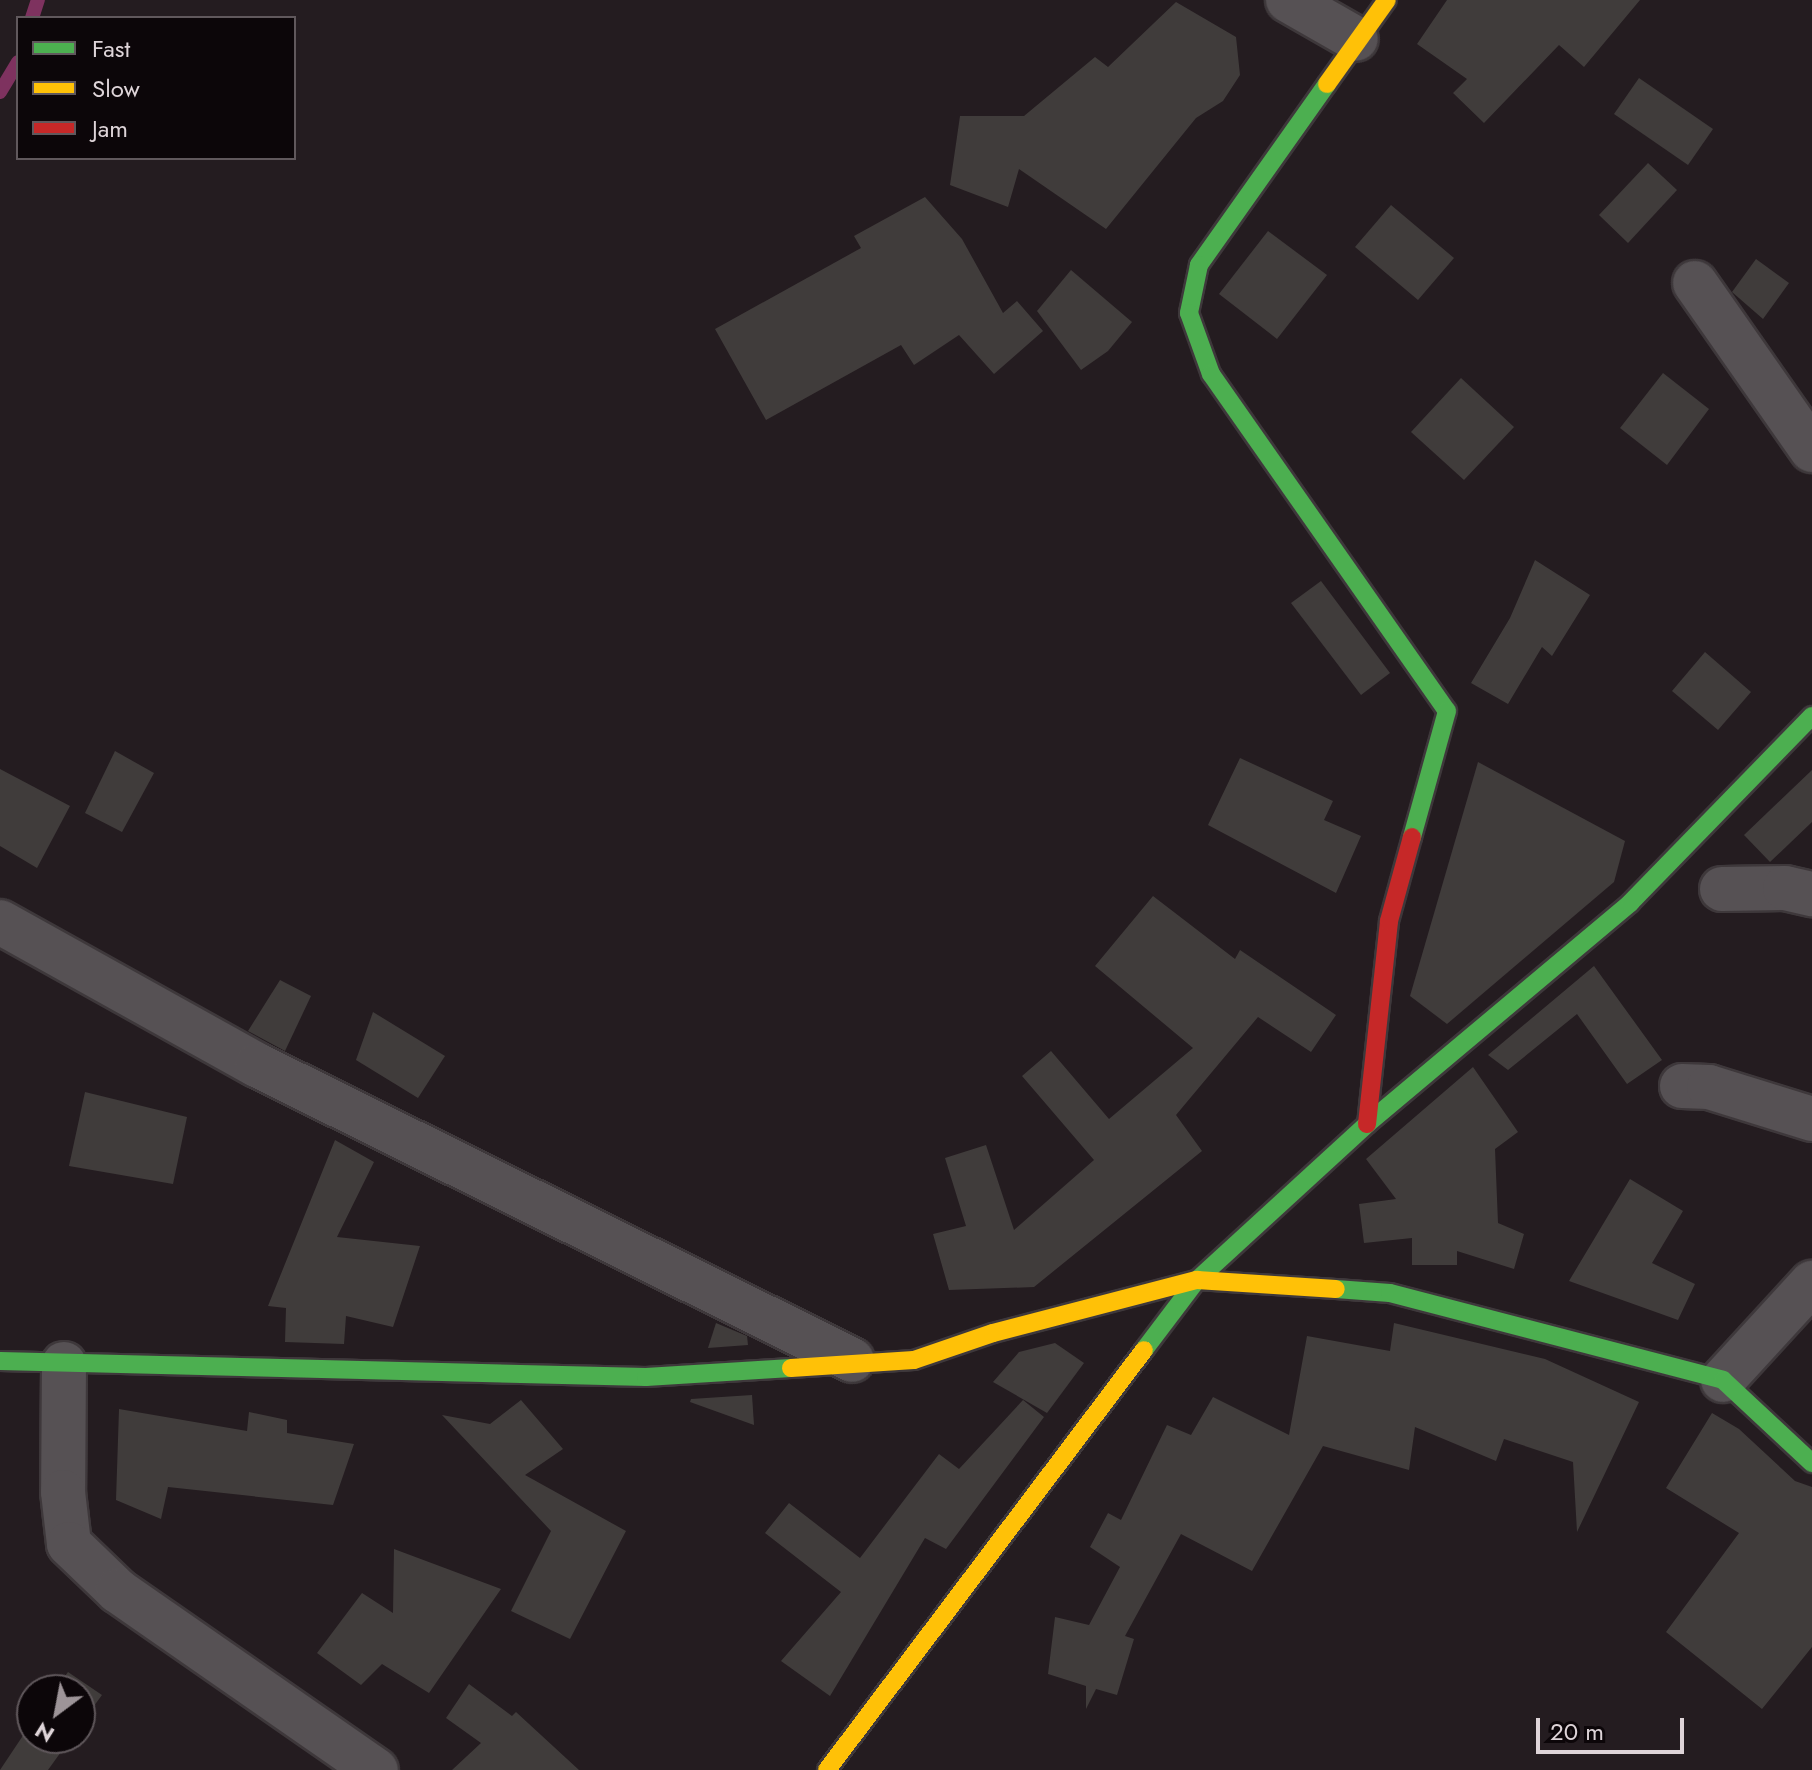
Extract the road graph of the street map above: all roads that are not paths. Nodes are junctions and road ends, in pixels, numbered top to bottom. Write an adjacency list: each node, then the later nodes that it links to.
1 (1288, 0): 3 (street)
2 (1387, 0): 3 (street)
3 (1356, 39): 12 (street)
4 (1695, 283): 5 (street)
5 (1812, 450)
6 (1812, 716): 12 (street)
7 (1722, 889): 8 (street)
8 (1812, 894)
9 (0, 922): 15 (street)
10 (1682, 1086): 11 (street)
11 (1812, 1119)
12 (1367, 1124): 13 (street)
13 (1197, 1280): 15 (street); 18 (street); 21 (street)
14 (1812, 1283): 18 (street)
15 (852, 1360): 17 (street)
16 (0, 1361): 17 (street)
17 (64, 1364): 20 (street)
18 (1723, 1380): 19 (street)
19 (1812, 1463)
20 (376, 1770)
21 (827, 1770)

